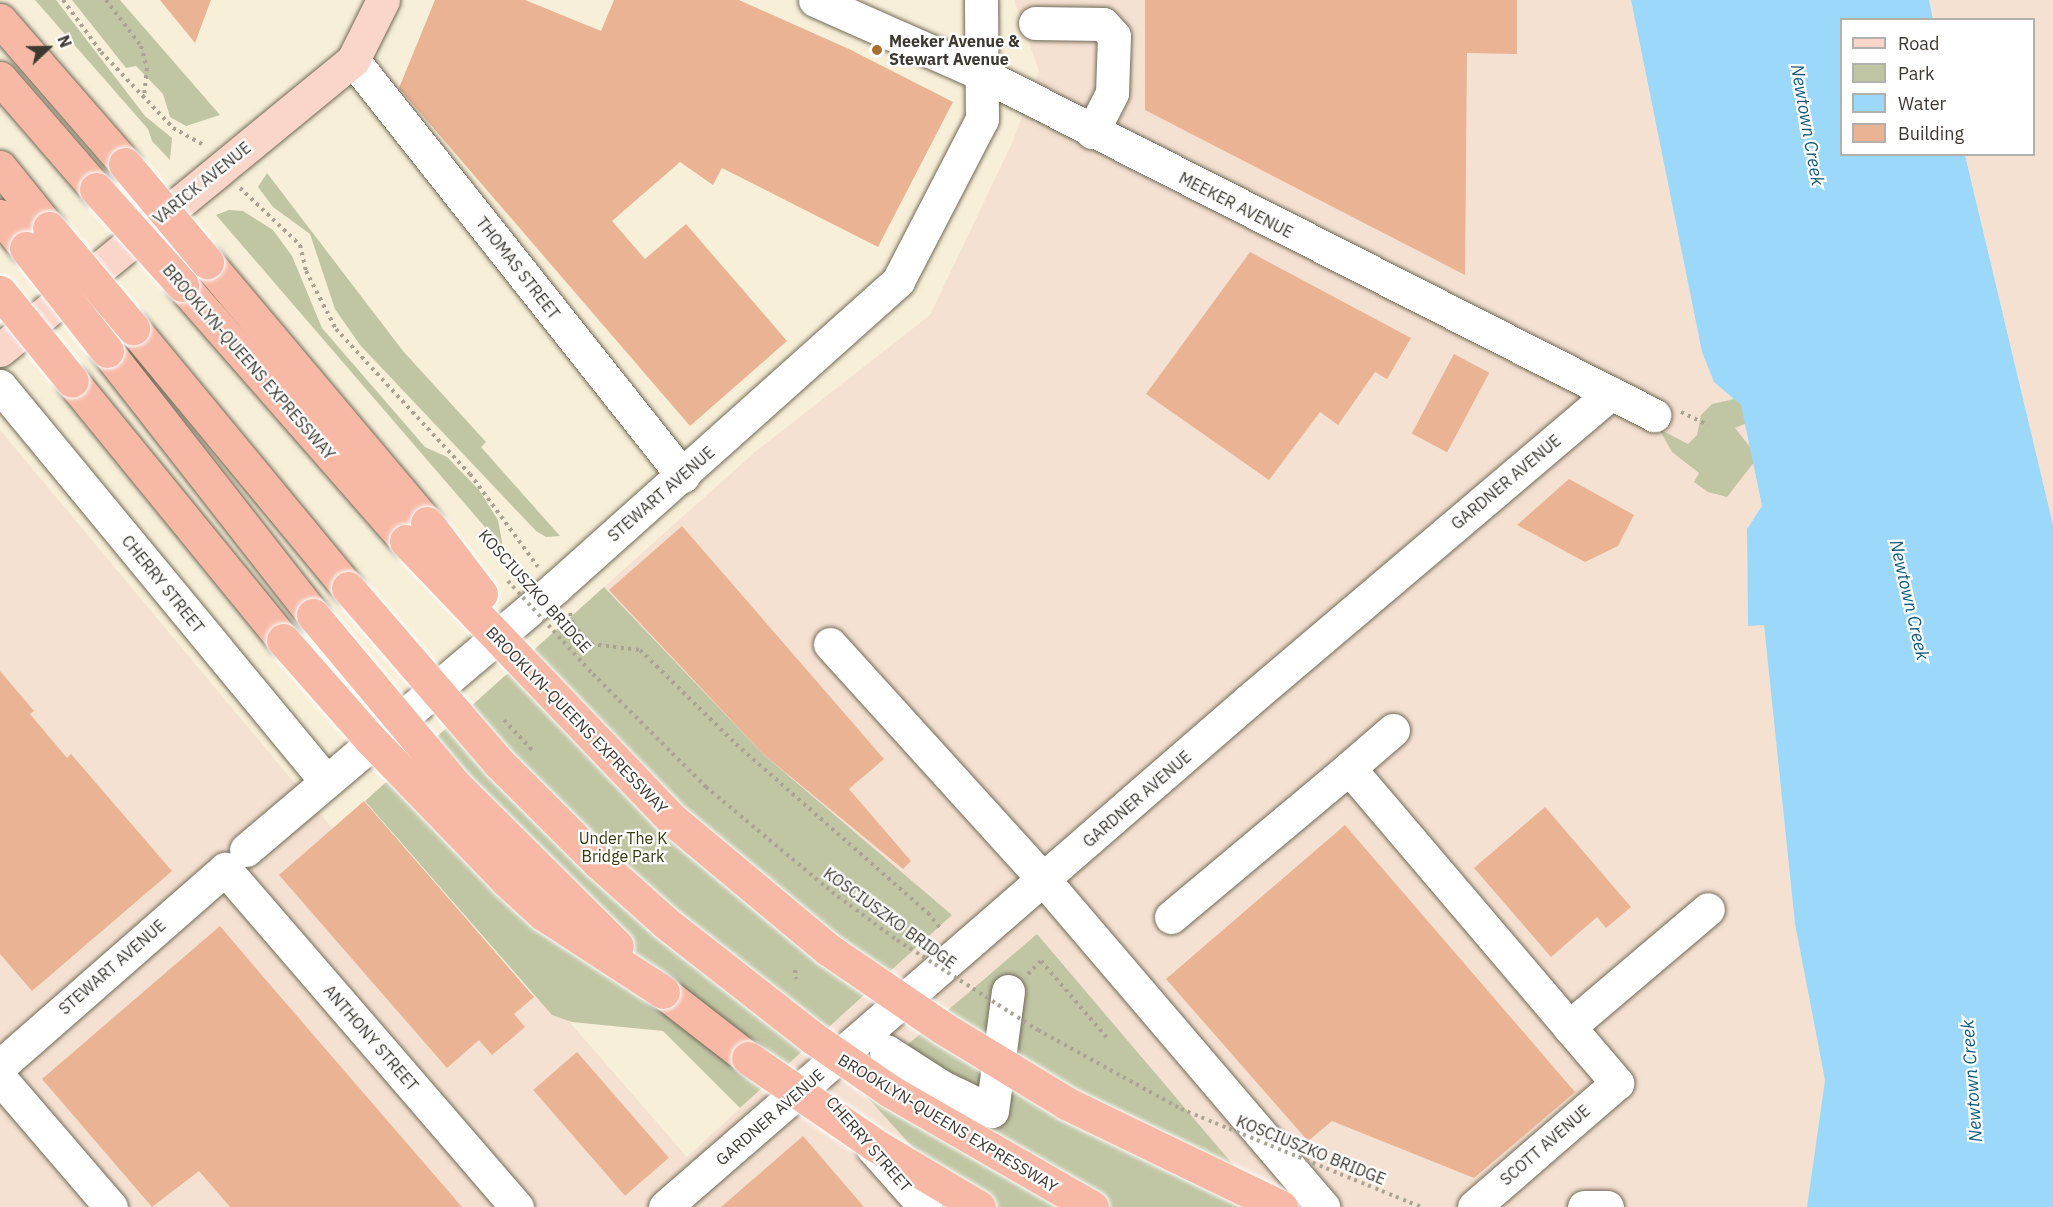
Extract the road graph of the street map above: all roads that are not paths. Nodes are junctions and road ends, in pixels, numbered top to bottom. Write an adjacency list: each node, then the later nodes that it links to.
1 (383, 0): 6 (main road, VARICK AVENUE)
2 (815, 0): 7 (street, MEEKER AVENUE)
3 (981, 0): 7 (street, STEWART AVENUE)
4 (0, 20): 19 (highway, bridge)
5 (1035, 23): 9 (street)
6 (353, 60): 14 (main road, VARICK AVENUE); 18 (street, THOMAS STREET)
7 (982, 74): 9 (street, MEEKER AVENUE); 18 (street, STEWART AVENUE)
8 (0, 78): 19 (highway, BROOKLYN-QUEENS EXPRESSWAY, bridge)
9 (1092, 132): 16 (street, MEEKER AVENUE)
10 (0, 167): 12 (highway, BROOKLYN-QUEENS EXPRESSWAY)
11 (0, 216): 12 (highway)
12 (38, 238): 28 (highway, bridge); 40 (highway, BROOKLYN-QUEENS EXPRESSWAY, bridge)
13 (0, 292): 28 (highway, bridge)
14 (0, 350)
15 (0, 386): 23 (street, CHERRY STREET)
16 (1611, 393): 17 (street, MEEKER AVENUE); 25 (street, GARDNER AVENUE)
17 (1654, 415)
18 (683, 477): 23 (street, STEWART AVENUE)
19 (416, 532): 41 (highway, BROOKLYN-QUEENS EXPRESSWAY, bridge)
20 (830, 644): 25 (street)
21 (1393, 730): 22 (street)
22 (1349, 768): 27 (street); 30 (street)
23 (326, 782): 24 (street, STEWART AVENUE)
24 (235, 859): 32 (street, STEWART AVENUE); 36 (street, ANTHONY STREET)
25 (1044, 880): 34 (street, GARDNER AVENUE); 42 (street)
26 (1708, 909): 30 (street)
27 (1171, 917)
28 (663, 992): 39 (highway, bridge)
29 (1008, 992): 31 (street)
30 (1569, 1027): 43 (street, SCOTT AVENUE)
31 (886, 1051)
32 (0, 1066)
33 (0, 1078): 35 (street)
34 (813, 1080): 37 (street, GARDNER AVENUE); 38 (street, CHERRY STREET)
35 (111, 1207)
36 (517, 1207)
37 (665, 1207)
38 (925, 1207)
39 (979, 1207)
40 (1092, 1207)
41 (1281, 1207)
42 (1323, 1207)
43 (1474, 1207)
44 (1584, 1207): 45 (street)
45 (1607, 1207)

